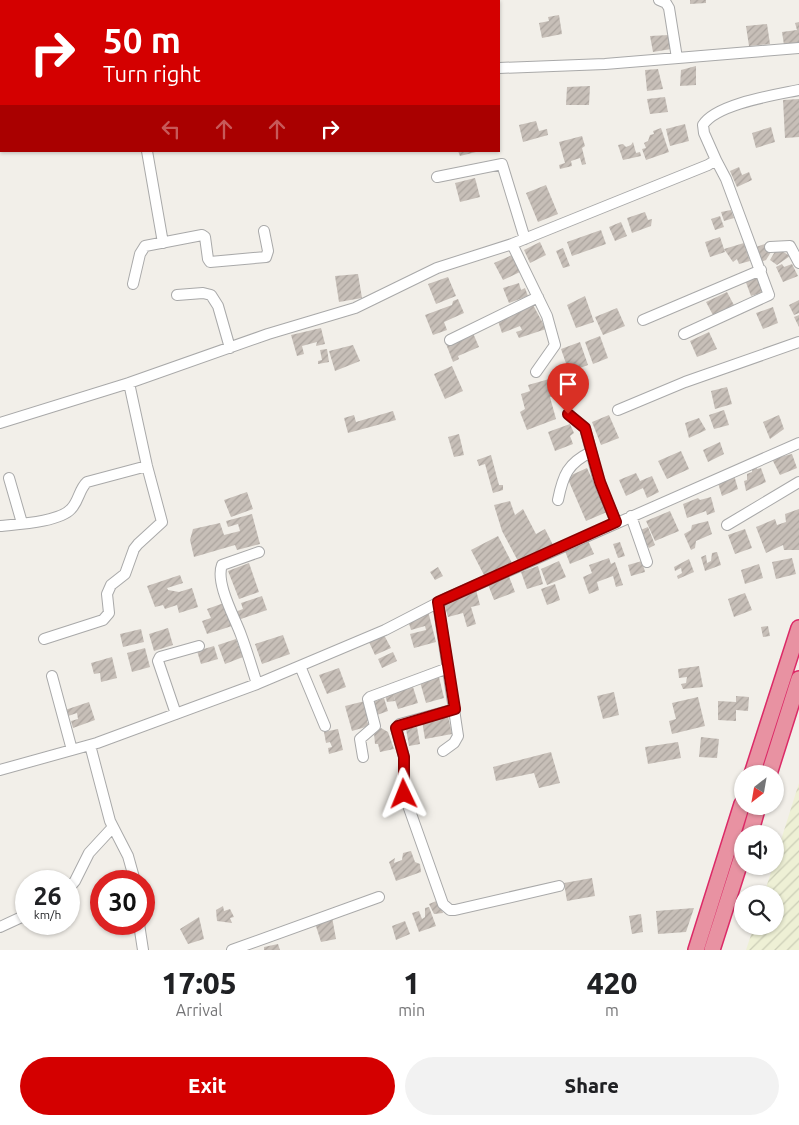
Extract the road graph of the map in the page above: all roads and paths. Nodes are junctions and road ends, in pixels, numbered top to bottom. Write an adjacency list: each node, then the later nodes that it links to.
1 (660, 0): 3 (street)
2 (799, 48): 3 (street)
3 (677, 58): 4 (street)
4 (500, 68)
5 (799, 90): 7 (street)
6 (146, 152): 11 (street)
7 (716, 160): 10 (street); 15 (street)
8 (437, 177): 10 (street)
9 (264, 231): 11 (street)
10 (525, 239): 12 (street)
11 (163, 243): 16 (street)
12 (512, 244): 18 (street); 23 (street)
13 (770, 247): 14 (street)
14 (799, 263)
15 (761, 270): 19 (street); 20 (street)
16 (133, 284)
17 (177, 295): 23 (street)
18 (538, 297): 21 (street); 24 (street)
19 (643, 320)
20 (684, 334)
21 (450, 340)
22 (799, 342): 26 (street)
23 (230, 348): 25 (street)
24 (536, 372)
25 (129, 383): 28 (street); 31 (street)
26 (618, 410)
27 (568, 414): 30 (street)
28 (0, 423)
29 (799, 443): 35 (street)
30 (591, 452): 34 (street); 36 (street)
31 (147, 466): 37 (street); 44 (street)
32 (9, 478): 37 (street)
33 (799, 482): 38 (street)
34 (558, 500)
35 (631, 516): 36 (street); 41 (street)
36 (616, 522): 42 (street)
37 (22, 523): 39 (street)
38 (727, 525)
39 (0, 526)
40 (259, 552): 50 (street)
41 (647, 562)
42 (438, 602): 46 (street); 47 (street)
43 (799, 628): 58 (highway)
44 (44, 639)
45 (199, 646): 52 (street)
46 (300, 666): 50 (street); 53 (street)
47 (448, 668): 51 (street); 57 (street)
48 (52, 676): 55 (street)
49 (799, 680): 59 (highway)
50 (257, 684): 52 (street)
51 (455, 709): 56 (street); 66 (street)
52 (176, 714): 54 (street)
53 (325, 726)
54 (90, 745): 55 (street); 62 (street)
55 (72, 750): 60 (street)
56 (443, 751)
57 (363, 757)
58 (755, 765)
59 (772, 765)
60 (0, 770)
61 (739, 815): 73 (highway)
62 (113, 827): 63 (street); 64 (street)
63 (133, 870)
64 (80, 871)
65 (736, 875): 74 (highway)
66 (559, 886)
67 (379, 897): 72 (street)
68 (15, 921): 69 (street)
69 (0, 927)
70 (140, 935): 71 (street)
71 (142, 950)
72 (232, 950)
73 (696, 950)
74 (712, 950)

